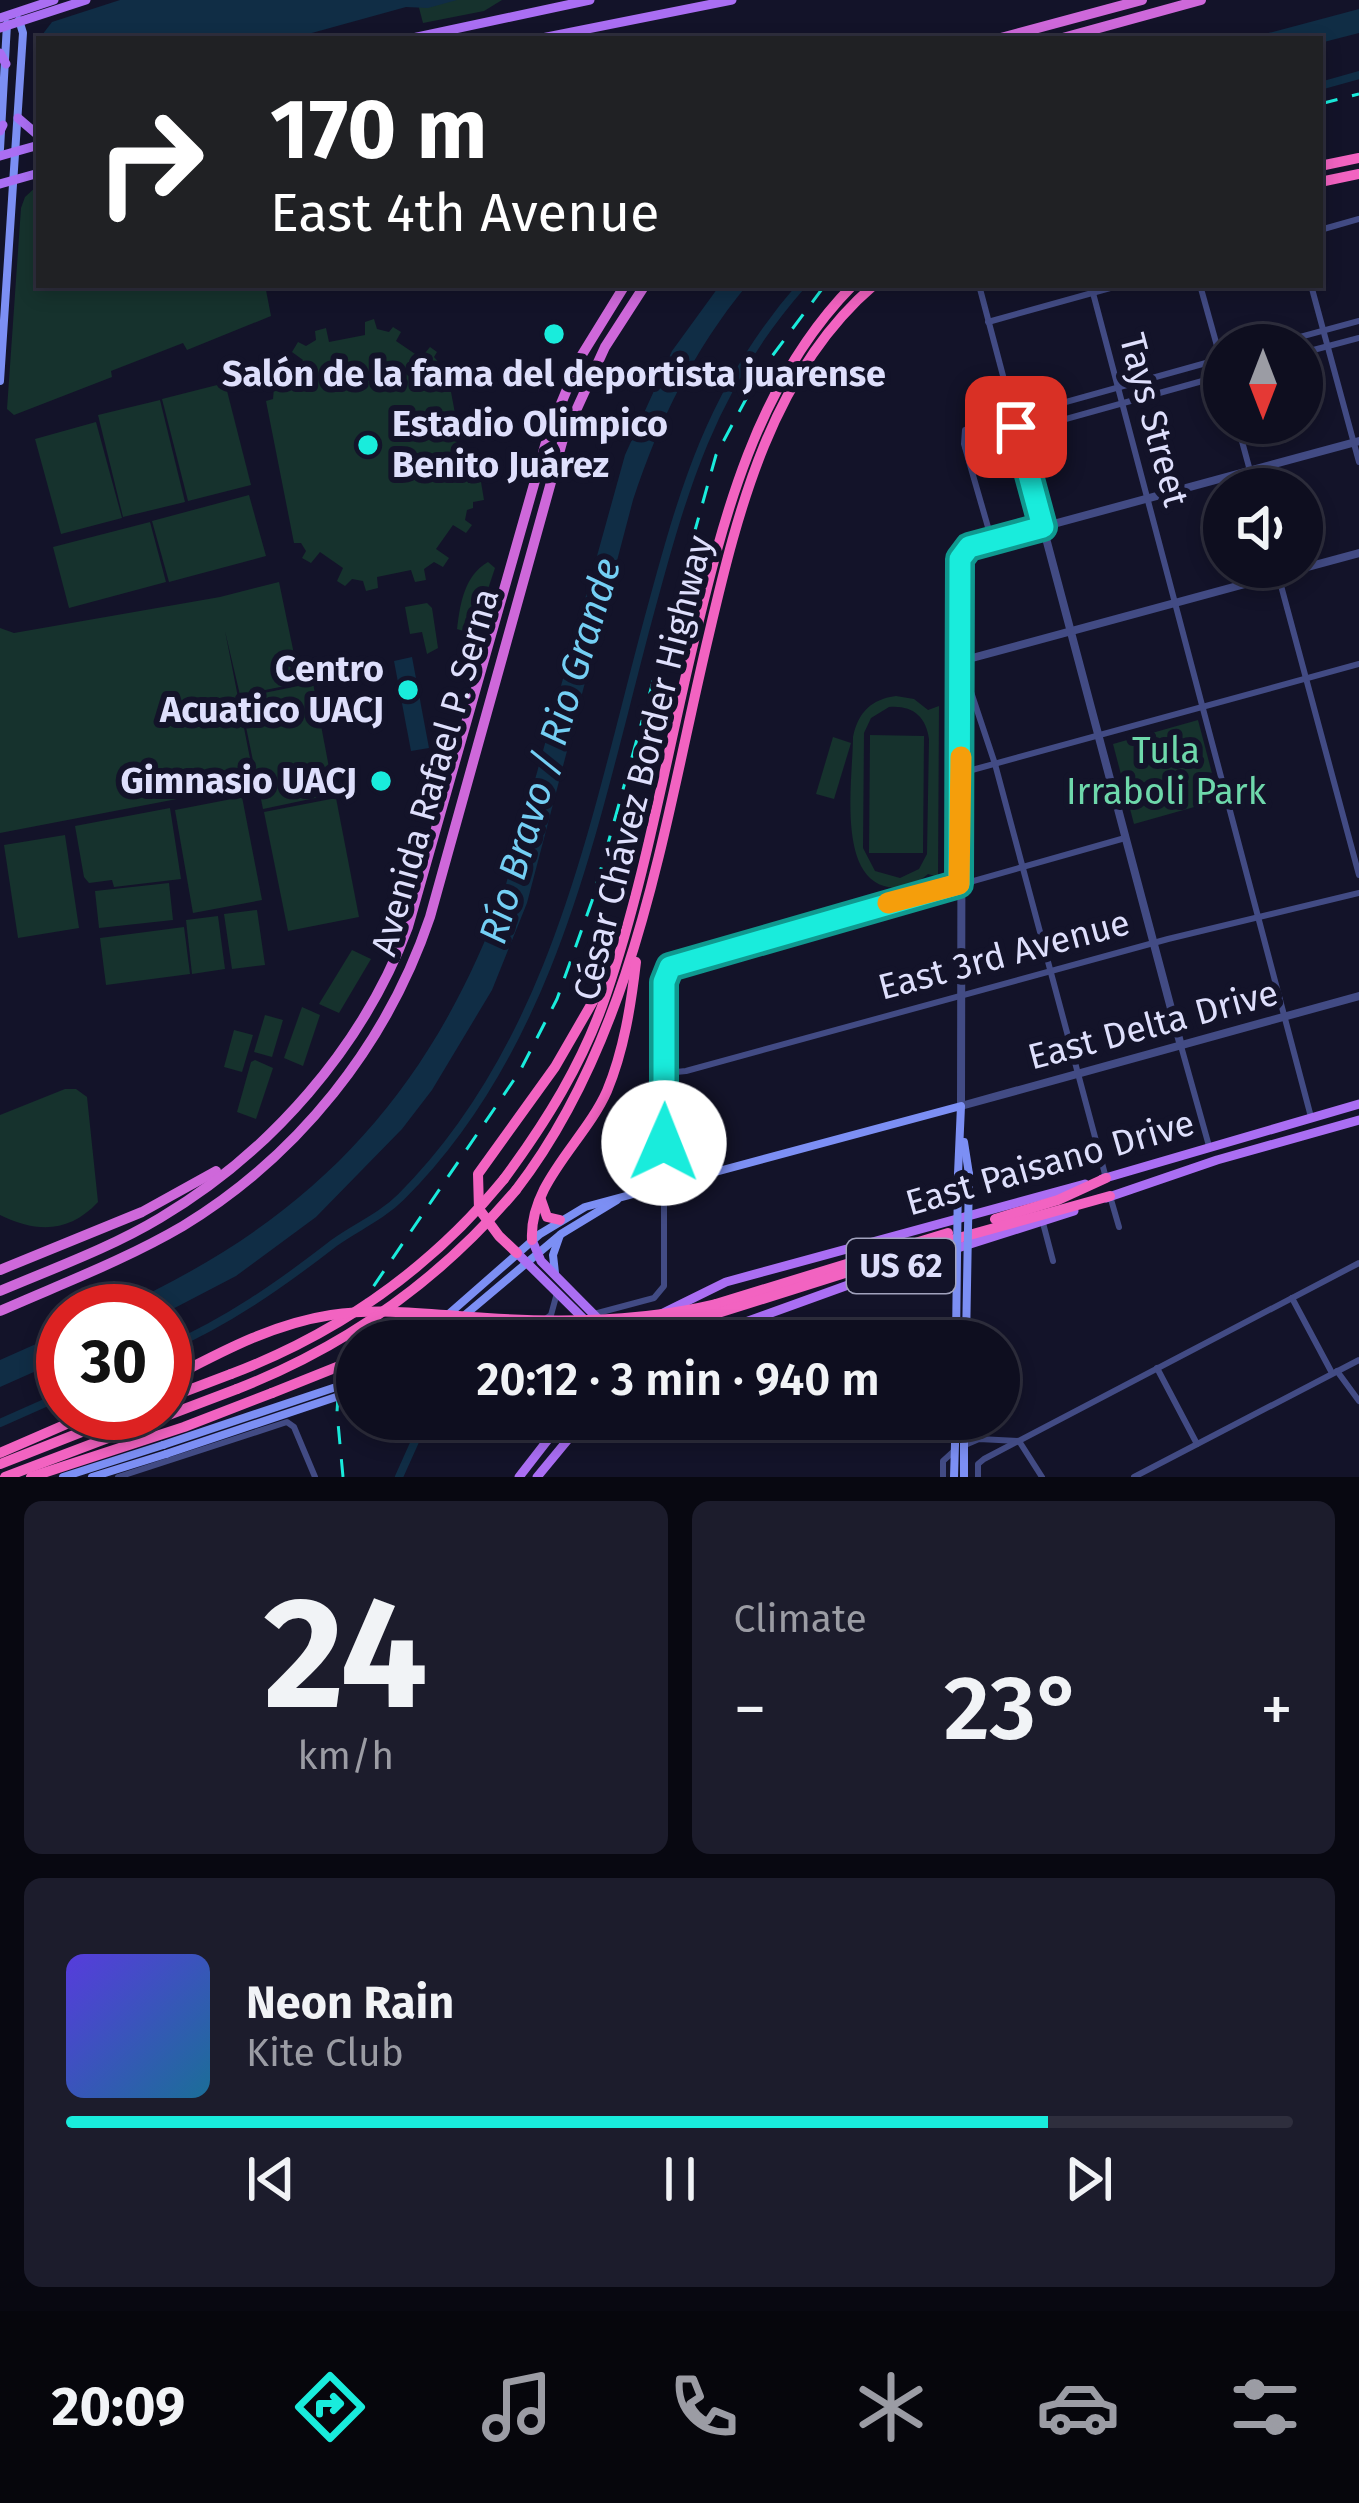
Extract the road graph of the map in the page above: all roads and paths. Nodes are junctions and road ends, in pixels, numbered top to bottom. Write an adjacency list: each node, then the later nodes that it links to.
1 (55, 0): 7 (main road)
2 (86, 0): 7 (main road)
3 (590, 0): 8 (main road)
4 (732, 0): 9 (main road)
5 (1142, 0): 10 (highway)
6 (1201, 0): 11 (highway)
7 (9, 16): 12 (main road); 13 (main road)
8 (422, 36)
9 (553, 36)
10 (1008, 36)
11 (1070, 36)
12 (3, 58): 14 (main road)
13 (18, 118): 15 (main road); 17 (main road)
14 (2, 128): 18 (main road)
15 (36, 137)
16 (36, 142): 17 (main road)
17 (16, 152): 18 (main road); 23 (main road)
18 (0, 153)
19 (1359, 158): 20 (highway)
20 (1323, 165)
21 (36, 174): 23 (main road)
22 (1359, 174): 24 (highway)
23 (12, 181): 25 (main road); 46 (main road)
24 (1323, 181)
25 (0, 184)
26 (1359, 219): 27 (street)
27 (1323, 229)
28 (623, 288): 94 (highway, Avenida Rafael P. Serna)
29 (643, 288): 117 (highway, Avenida Rafael P. Serna)
30 (850, 288): 64 (highway)
31 (871, 288): 64 (highway, César Chávez Border Highway)
32 (980, 288): 38 (street)
33 (1110, 288): 36 (street)
34 (1201, 288): 39 (street)
35 (1313, 288): 40 (street)
36 (1093, 293): 38 (street); 47 (street, Tays Street)
37 (1359, 321): 40 (street)
38 (988, 322): 49 (street)
39 (1212, 324)
40 (1324, 330): 42 (street)
41 (1359, 338): 42 (street)
42 (1328, 346): 43 (street); 51 (street)
43 (1323, 347)
44 (1203, 363): 47 (street)
45 (1203, 379): 48 (street)
46 (0, 381)
47 (1117, 387): 48 (street, Tays Street); 49 (street)
48 (1122, 404): 50 (street); 56 (street, Tays Street)
49 (1013, 415): 50 (street); 52 (street)
50 (1018, 432): 52 (street); 57 (street)
51 (1356, 442): 53 (street); 54 (street)
52 (964, 447): 58 (street)
53 (1359, 462)
54 (1261, 468)
55 (1203, 484): 56 (street)
56 (1147, 500): 57 (street); 63 (street, Tays Street)
57 (1043, 527): 58 (street); 65 (street)
58 (992, 541): 66 (street)
59 (1359, 553): 60 (street)
60 (1323, 561)
61 (1223, 588): 63 (street)
62 (1282, 588): 68 (street)
63 (1174, 603): 65 (street); 69 (street, Tays Street)
64 (707, 613): 78 (highway, César Chávez Border Highway)
65 (1070, 631): 66 (street); 70 (street)
66 (960, 662): 71 (street); 72 (street)
67 (1359, 664): 68 (street)
68 (1306, 679): 69 (street); 75 (street)
69 (1202, 707): 70 (street); 79 (street, Tays Street)
70 (1100, 736): 71 (street); 73 (street)
71 (995, 764): 72 (street); 74 (street)
72 (961, 773): 76 (street)
73 (1125, 838): 74 (street); 81 (street)
74 (1022, 867): 76 (street); 82 (street)
75 (1359, 875)
76 (959, 884): 83 (street); 87 (street)
77 (1359, 892): 79 (street, East 3rd Avenue)
78 (639, 911): 80 (highway); 98 (highway); 149 (highway, César Chávez Border Highway, bridge)
79 (1259, 919): 81 (street, East 3rd Avenue); 85 (street, Tays Street)
80 (622, 943): 105 (highway); 134 (highway, bridge)
81 (1154, 943): 82 (street, East 3rd Avenue); 86 (street)
82 (1052, 971): 83 (street, East 3rd Avenue); 88 (street)
83 (961, 996): 87 (street, East 3rd Avenue); 90 (street)
84 (1359, 996): 85 (street, East Delta Drive)
85 (1284, 1017): 86 (street, East Delta Drive); 91 (street, Tays Street)
86 (1181, 1046): 88 (street, East Delta Drive); 93 (street)
87 (664, 1073): 97 (street)
88 (1078, 1074): 90 (street, East Delta Drive); 96 (street)
89 (1359, 1104): 91 (main road, East Paisano Drive / US 62)
90 (962, 1106): 95 (main road); 97 (main road)
91 (1311, 1117): 93 (main road, East Paisano Drive / US 62)
92 (1359, 1120): 99 (main road, East Paisano Drive / US 62)
93 (1209, 1146): 96 (main road, East Paisano Drive / US 62)
94 (235, 1162): 111 (highway); 113 (highway, Avenida Rafael P. Serna)
95 (964, 1174): 126 (main road, bridge); 127 (main road, bridge)
96 (1106, 1178): 116 (highway); 123 (main road, East Paisano Drive / US 62)
97 (663, 1188): 100 (main road); 118 (street)
98 (542, 1195): 101 (highway); 106 (highway)
99 (1110, 1196): 102 (main road, East Paisano Drive / US 62); 103 (street); 116 (highway)
100 (619, 1200): 101 (main road); 104 (main road)
101 (560, 1220): 106 (main road)
102 (1043, 1223): 108 (street); 125 (main road, East Paisano Drive / US 62)
103 (1119, 1227)
104 (561, 1234): 106 (main road); 112 (main road)
105 (499, 1236): 107 (highway); 110 (main road)
106 (534, 1246): 107 (main road); 112 (main road)
107 (521, 1257): 110 (main road); 114 (main road); 120 (main road)
108 (1053, 1262)
109 (1359, 1263): 115 (street)
110 (498, 1269): 119 (main road)
111 (0, 1270)
112 (556, 1274): 118 (main road)
113 (0, 1291)
114 (557, 1293): 118 (main road); 121 (street)
115 (1292, 1298): 131 (street); 132 (street)
116 (717, 1309): 124 (highway, bridge); 130 (highway, bridge)
117 (0, 1311)
118 (591, 1319): 122 (street)
119 (441, 1320)
120 (456, 1320)
121 (546, 1320)
122 (587, 1320)
123 (654, 1320)
124 (674, 1320)
125 (751, 1320)
126 (957, 1320)
127 (966, 1320)
128 (1359, 1360): 132 (street)
129 (336, 1367): 150 (highway, bridge)
130 (192, 1368)
131 (1157, 1368): 143 (street); 145 (street)
132 (1335, 1372): 136 (street); 145 (street)
133 (336, 1388): 146 (main road, bridge)
134 (192, 1389)
135 (336, 1396): 146 (main road, bridge)
136 (1359, 1401)
137 (36, 1437): 147 (highway)
138 (61, 1440): 148 (highway)
139 (548, 1440): 155 (main road)
140 (568, 1440): 156 (main road)
141 (959, 1440): 144 (main road)
142 (960, 1440): 144 (main road)
143 (1019, 1441): 157 (street); 160 (street); 161 (street)
144 (960, 1443): 158 (main road, bridge); 159 (main road, bridge)
145 (1197, 1444): 162 (street)
146 (165, 1449): 151 (main road); 152 (main road)
147 (0, 1453)
148 (0, 1464)
149 (5, 1477)
150 (31, 1477)
151 (63, 1477)
152 (92, 1477)
153 (118, 1477): 154 (street)
154 (315, 1477)
155 (519, 1477)
156 (537, 1477)
157 (943, 1477)
158 (954, 1477)
159 (964, 1477)
160 (977, 1477)
161 (1042, 1477)
162 (1134, 1477)

